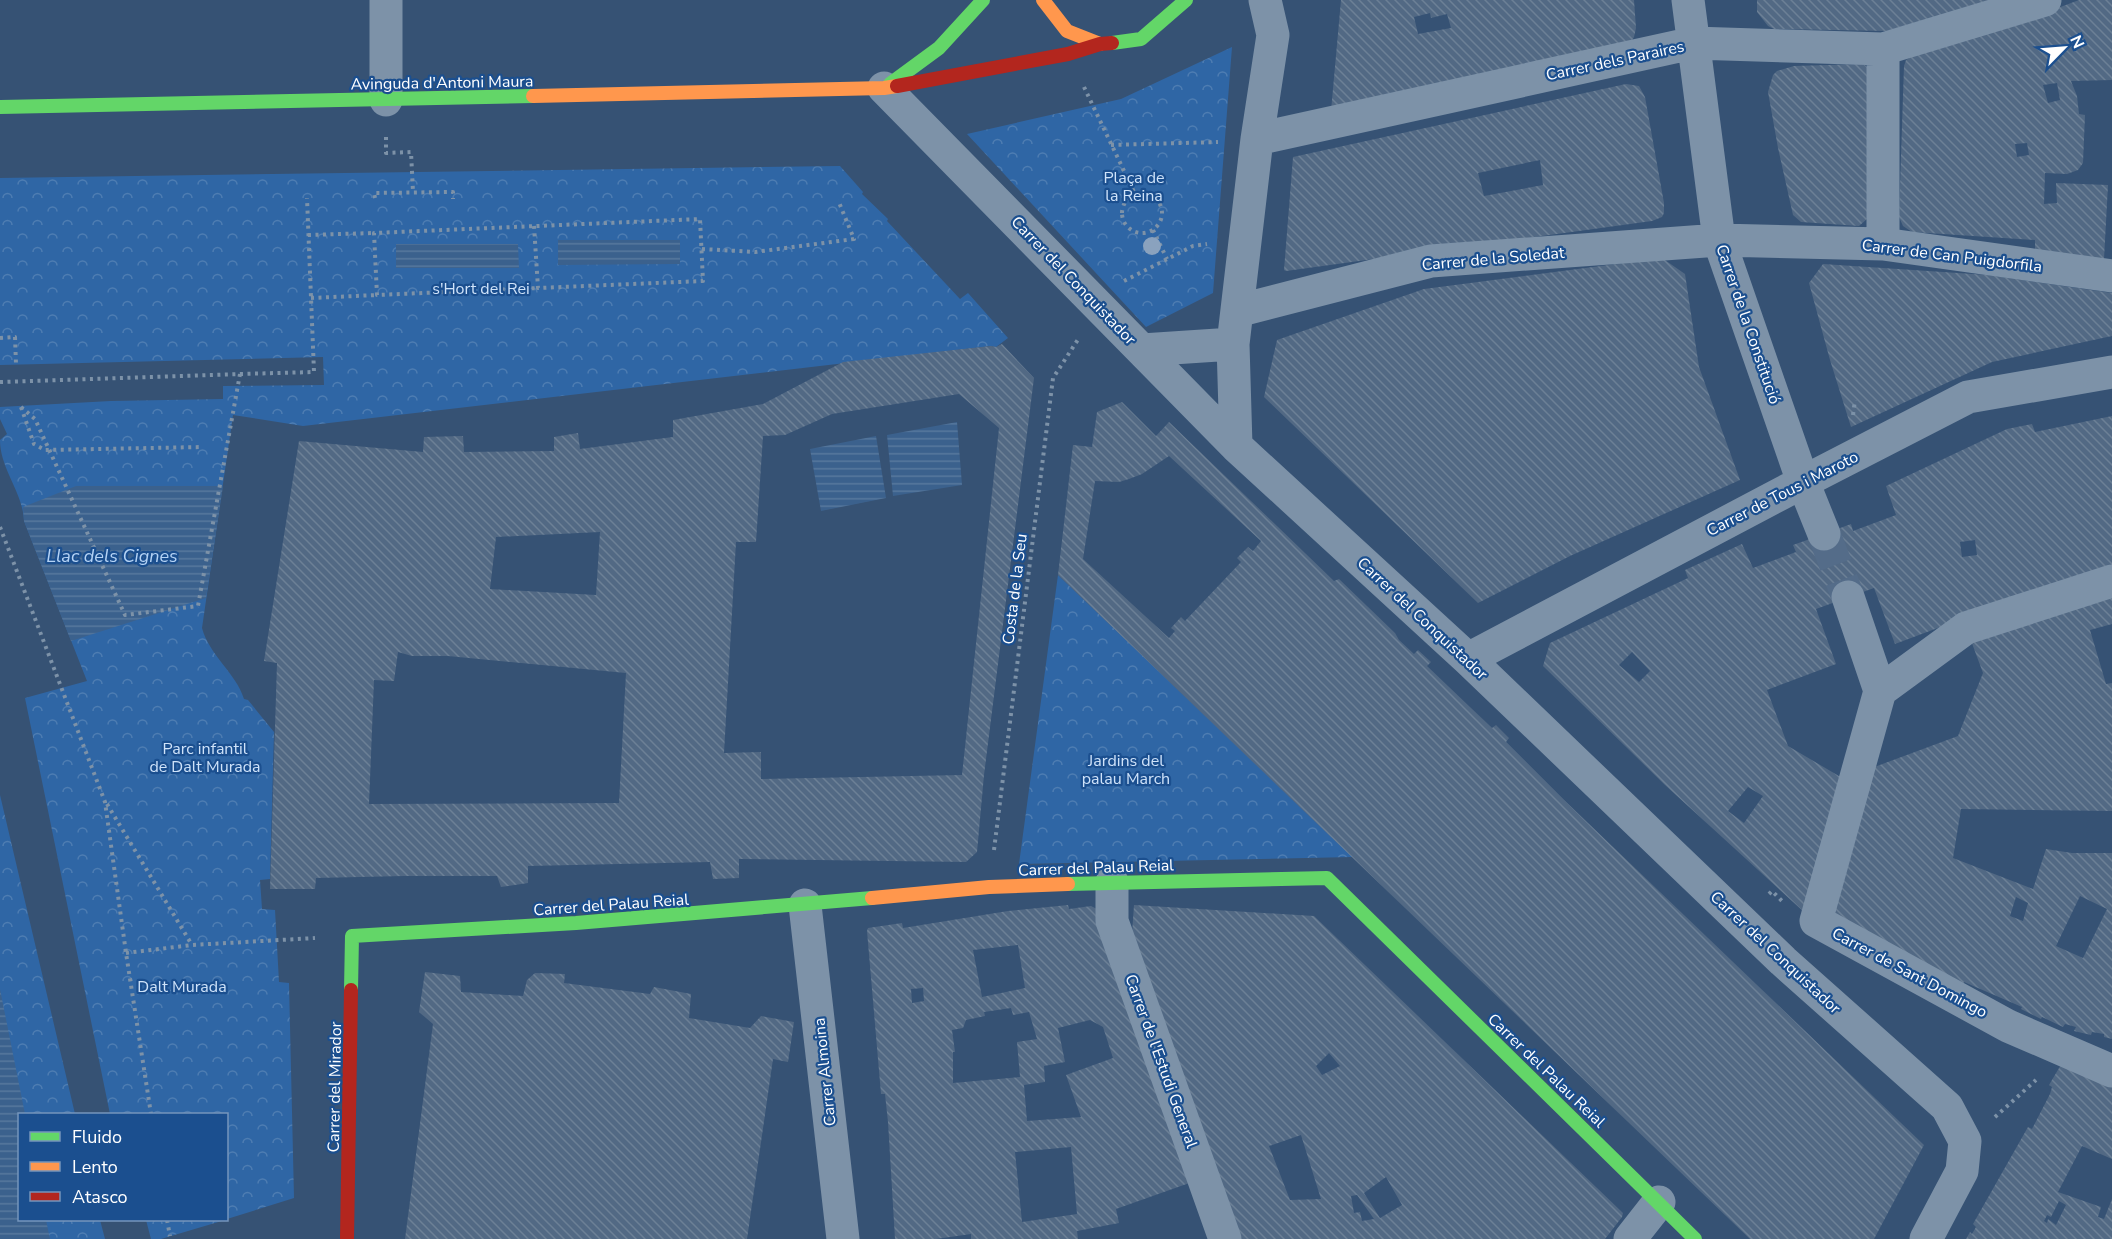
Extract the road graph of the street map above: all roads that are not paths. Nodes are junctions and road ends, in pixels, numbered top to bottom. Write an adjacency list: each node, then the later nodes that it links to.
1 (386, 0): 13 (street)
2 (983, 0): 12 (street)
3 (1043, 0): 10 (street)
4 (1186, 0): 8 (street)
5 (1265, 0): 15 (street)
6 (1688, 0): 9 (street, Carrer de la Constitució)
7 (2045, 0): 11 (street, Carrer dels Paraires)
8 (1175, 7): 10 (street)
9 (1693, 43): 11 (street, Carrer dels Paraires); 15 (street, Carrer dels Paraires); 16 (street, Carrer de la Constitució)
10 (1100, 44): 12 (street)
11 (1883, 50): 17 (street)
12 (884, 88): 13 (street, Avinguda d'Antoni Maura); 21 (street, Carrer del Conquistador)
13 (386, 100): 14 (street, Avinguda d'Antoni Maura)
14 (0, 107)
15 (1257, 139): 19 (street)
16 (1719, 240): 17 (street, Carrer de Can Puigdorfila); 19 (street, Carrer de la Soledat); 24 (street, Carrer de la Constitució)
17 (1883, 244): 18 (street, Carrer de Can Puigdorfila)
18 (2112, 276)
19 (1237, 310): 20 (street)
20 (1233, 344): 21 (street); 23 (street)
21 (1142, 350): 23 (street, Carrer del Conquistador)
22 (2112, 372): 24 (street, Carrer de Tous i Maroto)
23 (1236, 446): 28 (street, Carrer del Conquistador)
24 (1803, 482): 25 (street, Carrer de la Constitució); 28 (street, Carrer de Tous i Maroto)
25 (1824, 534)
26 (2112, 581): 29 (street)
27 (1848, 597): 29 (street)
28 (1468, 659): 42 (street, Carrer del Conquistador)
29 (1880, 691): 33 (street, Carrer de Sant Domingo)
30 (1112, 882): 31 (street, Carrer del Palau Reial); 36 (street, Carrer del Palau Reial); 39 (street, Carrer de l'Estudi General)
31 (805, 905): 32 (street, Carrer del Palau Reial); 38 (street, Carrer Almoina)
32 (352, 936): 37 (street, Carrer del Mirador)
33 (2079, 1056): 34 (street); 35 (street, Carrer de Sant Domingo)
34 (2112, 1057)
35 (2112, 1071)
36 (1659, 1202): 40 (street); 41 (street, Carrer del Palau Reial)
37 (347, 1239)
38 (843, 1239)
39 (1225, 1239)
40 (1630, 1239)
41 (1695, 1239)
42 (1926, 1239)

